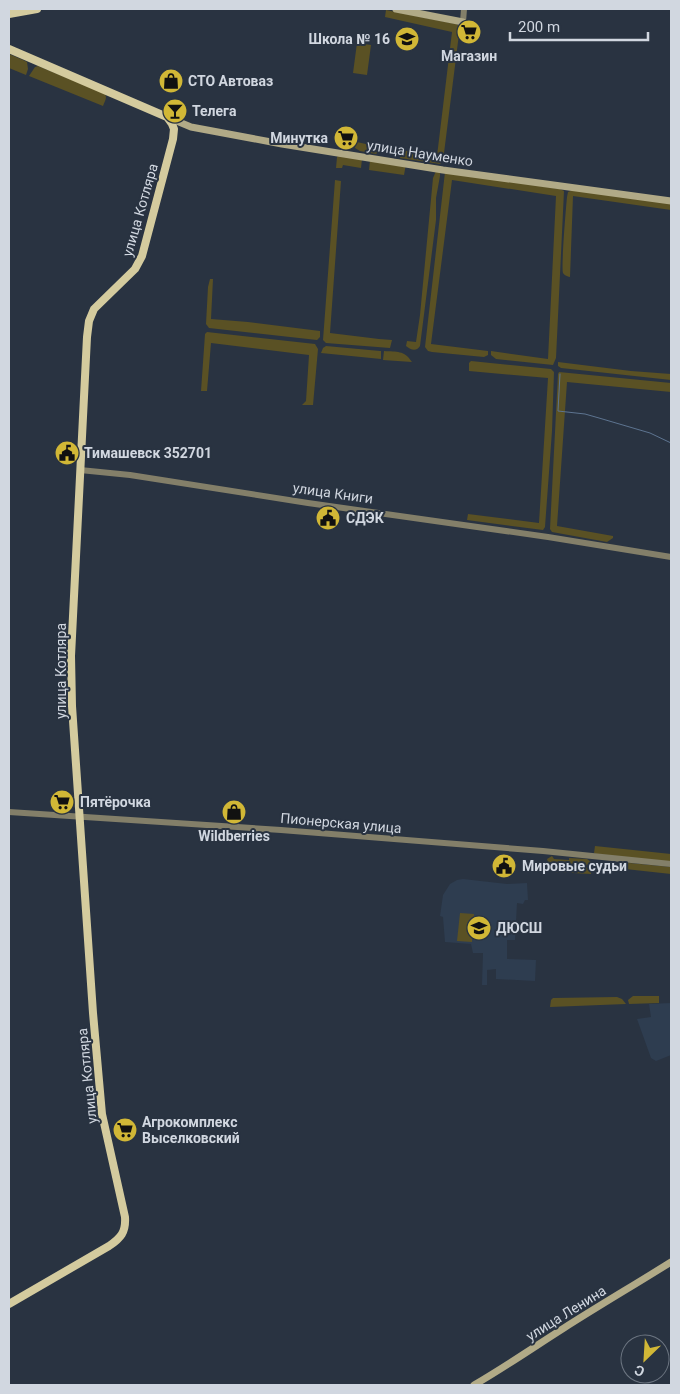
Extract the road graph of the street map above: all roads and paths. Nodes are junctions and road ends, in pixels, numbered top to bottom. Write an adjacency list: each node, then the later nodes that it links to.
1 (37, 9): 4 (main road)
2 (396, 9): 5 (main road)
3 (464, 9): 5 (street)
4 (9, 14)
5 (463, 22)
6 (9, 49): 7 (main road, улица Науменко)
7 (167, 117): 8 (main road, улица Науменко); 9 (main road, улица Котляра)
8 (671, 201)
9 (80, 470): 10 (street, улица Книги); 12 (main road, улица Котляра)
10 (671, 558)
11 (9, 812): 12 (street, Пионерская улица)
12 (80, 816): 13 (street, Пионерская улица); 15 (main road, улица Котляра)
13 (671, 864)
14 (671, 1262): 16 (main road, улица Ленина)
15 (9, 1304)
16 (474, 1385)

